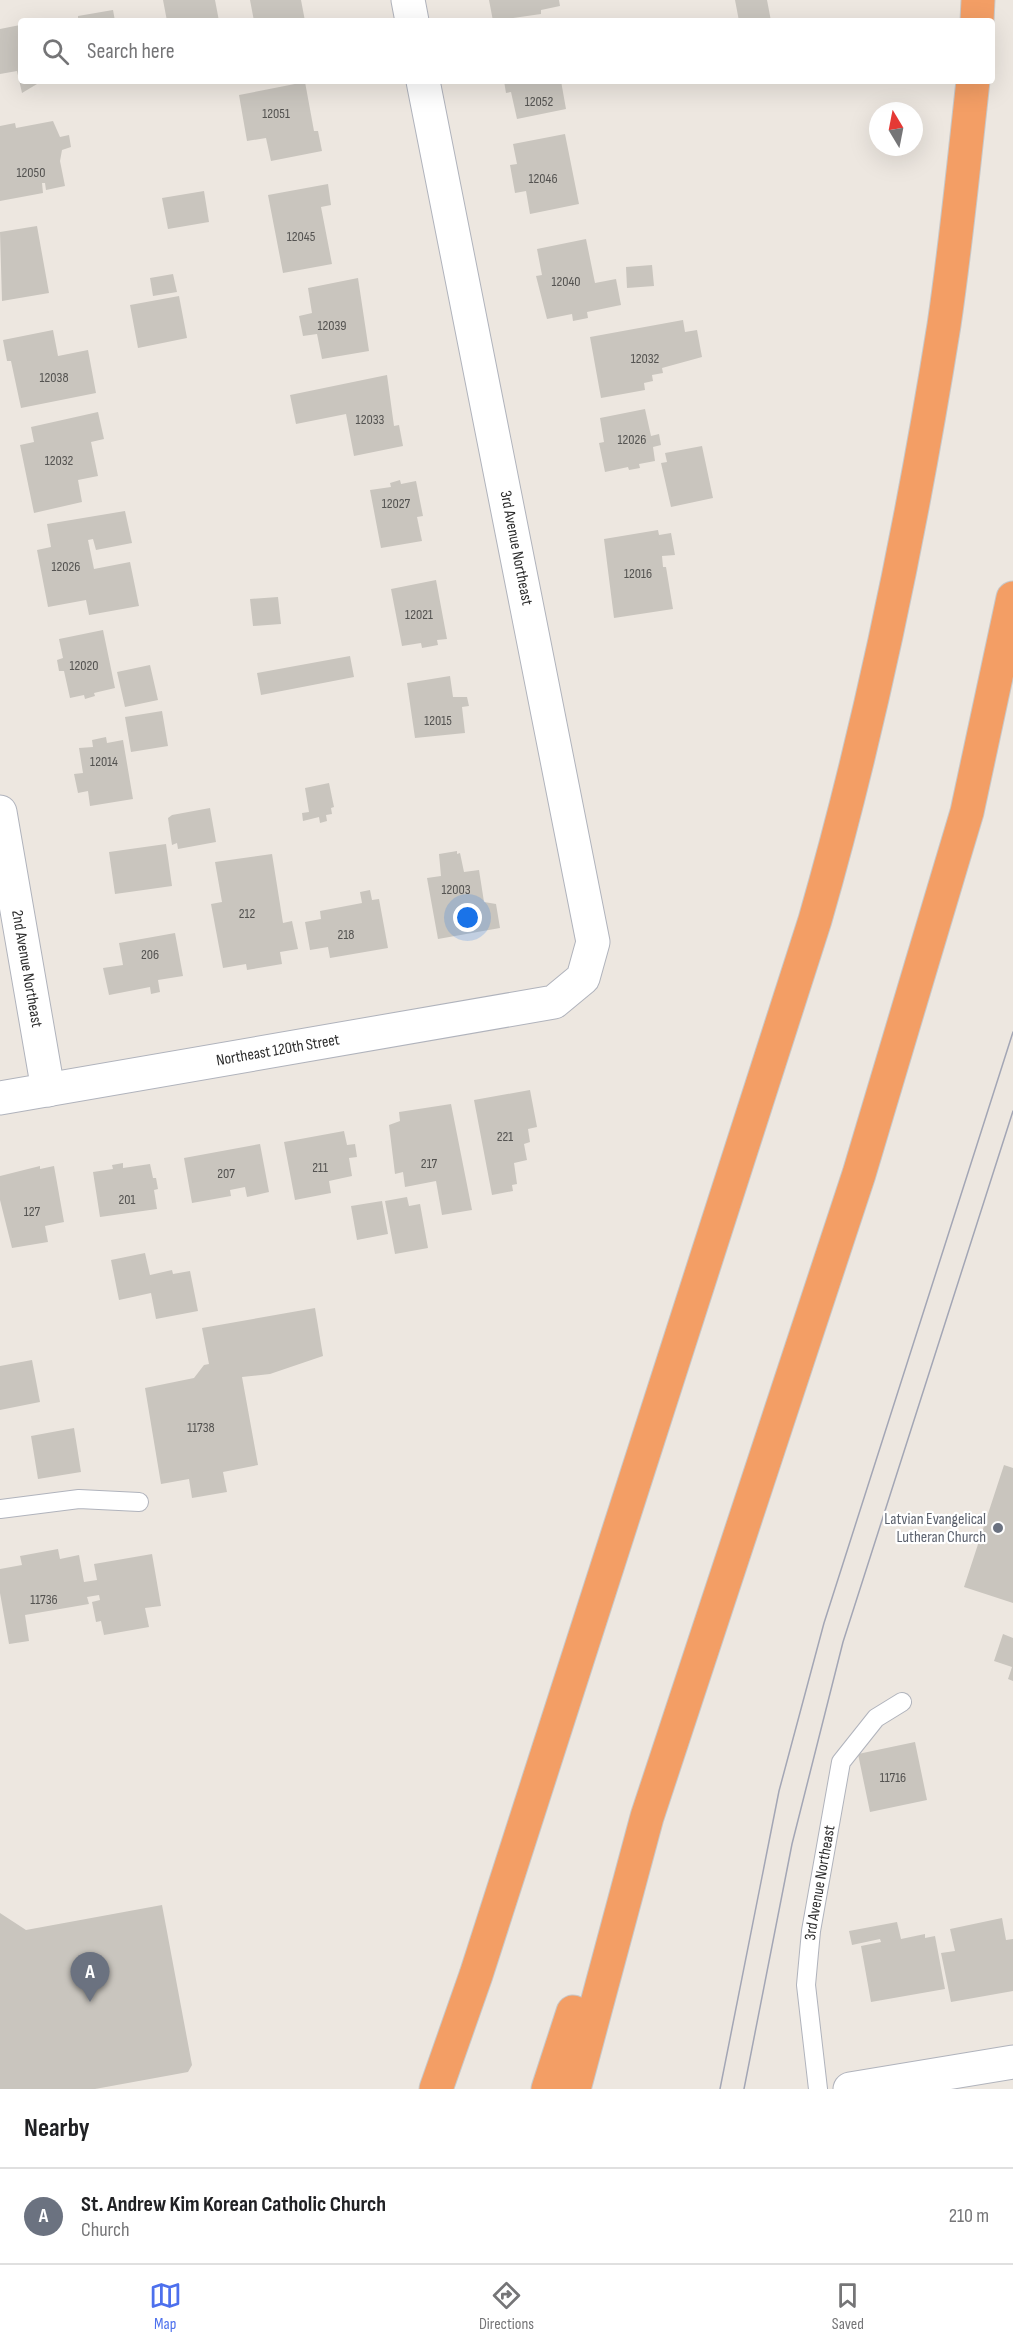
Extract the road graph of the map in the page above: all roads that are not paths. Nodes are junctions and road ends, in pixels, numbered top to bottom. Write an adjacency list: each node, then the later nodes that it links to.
1 (408, 0): 3 (street)
2 (978, 0): 4 (highway)
3 (411, 18)
4 (977, 18)
5 (424, 84): 9 (street, 3rd Avenue Northeast)
6 (973, 84): 17 (highway)
7 (1013, 598): 15 (highway)
8 (0, 812): 10 (street, 2nd Avenue Northeast)
9 (554, 1002): 10 (street, Northeast 120th Street)
10 (48, 1090): 11 (street, Northeast 120th Street)
11 (0, 1098)
12 (139, 1502): 13 (lane)
13 (0, 1509)
14 (902, 1702): 20 (lane, 3rd Avenue Northeast)
15 (647, 1816): 18 (highway); 19 (highway)
16 (1013, 2062): 21 (street)
17 (436, 2089)
18 (548, 2089)
19 (574, 2089)
20 (818, 2089)
21 (850, 2089)

